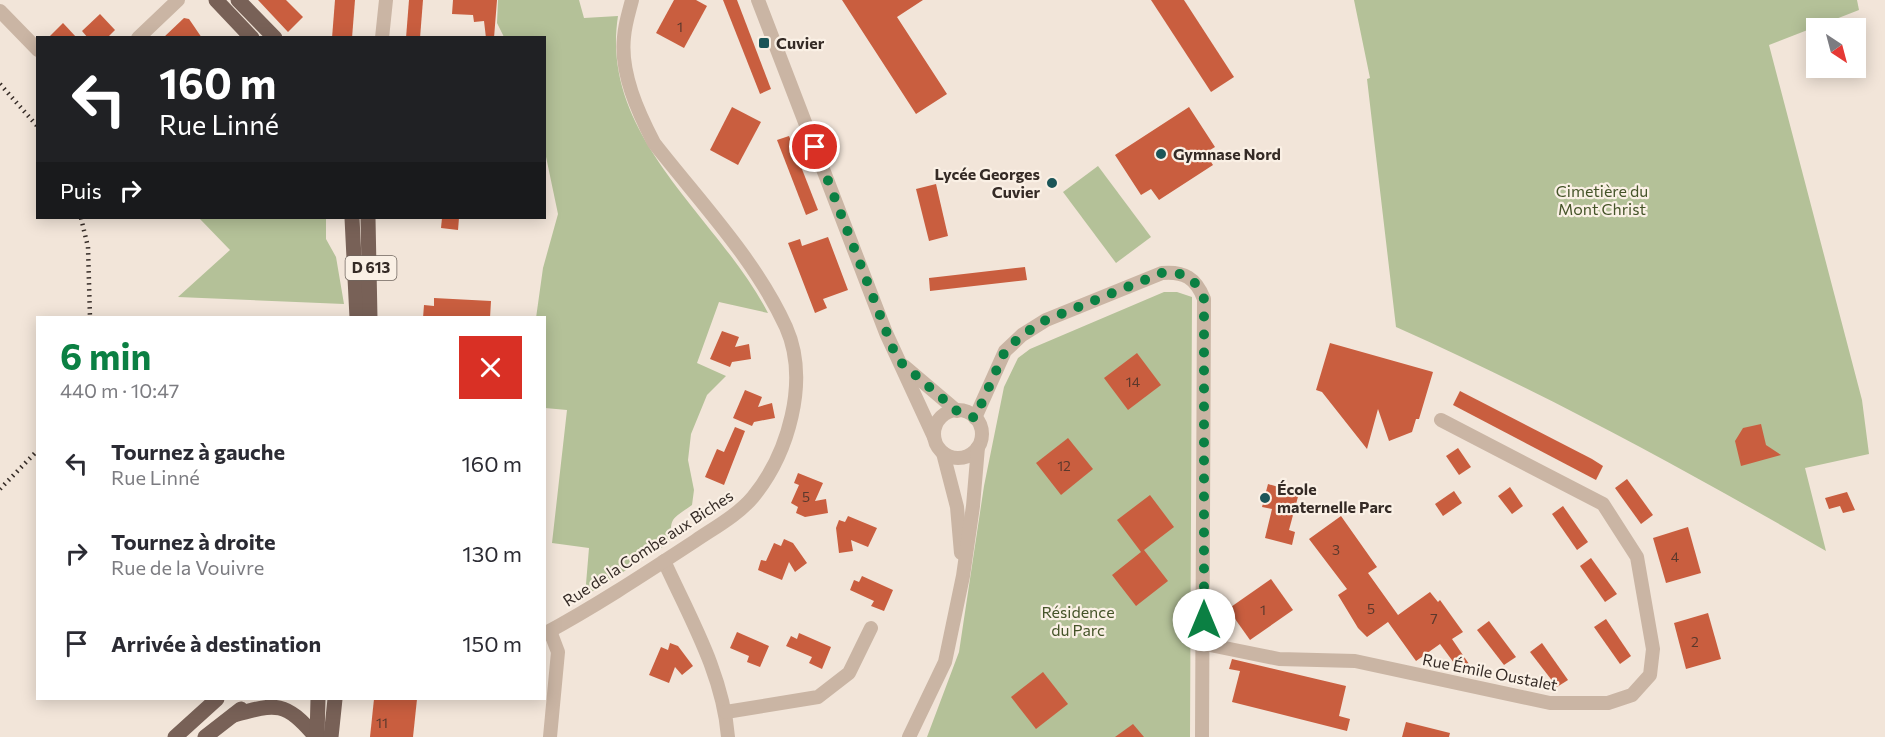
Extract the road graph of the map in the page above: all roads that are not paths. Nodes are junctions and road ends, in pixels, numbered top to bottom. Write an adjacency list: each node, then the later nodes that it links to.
1 (178, 0): 8 (street)
2 (216, 0): 9 (main road)
3 (238, 0): 10 (main road)
4 (386, 0): 11 (street)
5 (632, 0): 24 (street, Rue de la Combe aux Biches)
6 (758, 0): 17 (street)
7 (0, 10): 12 (street)
8 (140, 36)
9 (250, 36)
10 (272, 36)
11 (382, 36)
12 (36, 48)
13 (352, 219): 15 (main road, D 613)
14 (369, 219): 16 (main road, D 613)
15 (357, 316)
16 (370, 316)
17 (897, 359): 18 (street); 21 (street)
18 (957, 411): 19 (street); 21 (street)
19 (975, 418): 22 (street); 28 (street)
20 (1442, 420): 28 (street, Rue Émile Oustalet)
21 (934, 437): 23 (street)
22 (978, 447): 23 (street); 25 (street)
23 (943, 453): 25 (street)
24 (664, 561): 27 (street, Rue de la Combe aux Biches); 33 (street)
25 (963, 576): 41 (street)
26 (872, 628): 33 (street)
27 (547, 633): 39 (street)
28 (1204, 644): 42 (street)
29 (216, 700): 35 (main road)
30 (255, 700): 34 (main road)
31 (318, 700): 37 (main road)
32 (334, 700): 38 (main road)
33 (726, 712): 40 (street)
34 (234, 715): 36 (main road); 37 (main road)
35 (175, 737)
36 (205, 737)
37 (316, 737)
38 (331, 737)
39 (550, 737)
40 (728, 737)
41 (909, 737)
42 (1202, 737)

